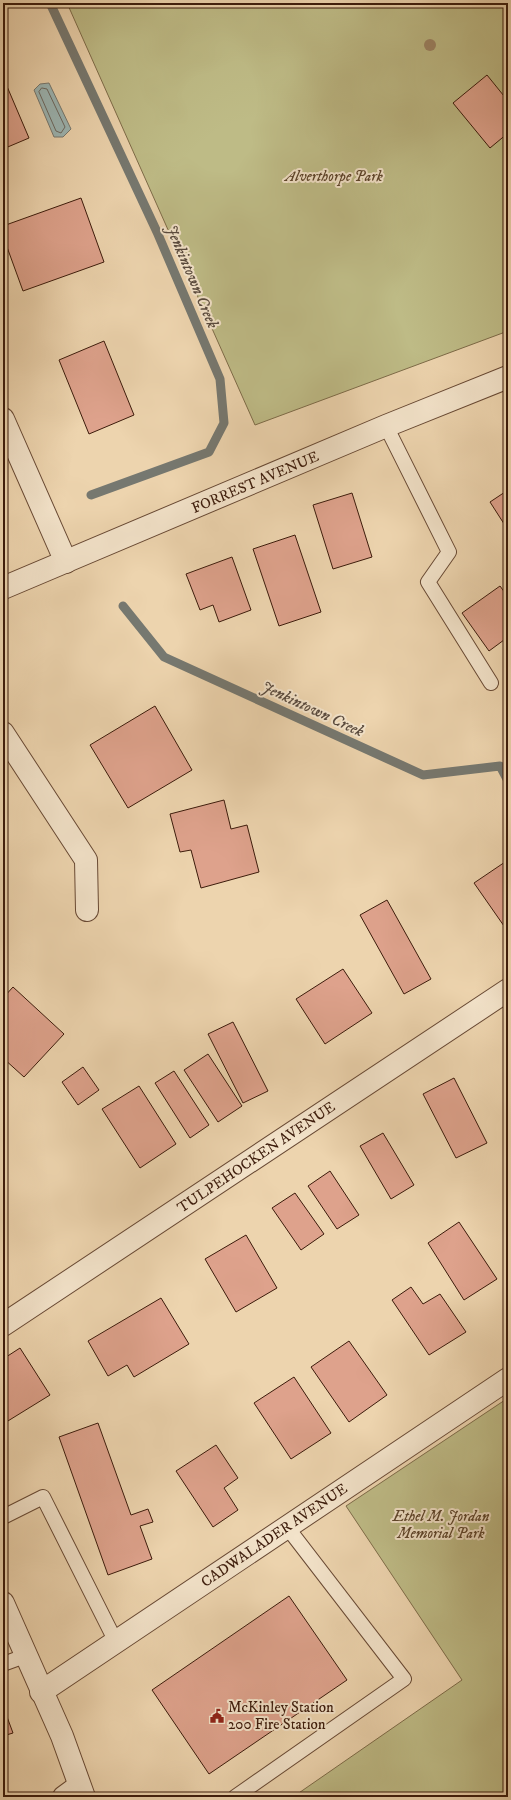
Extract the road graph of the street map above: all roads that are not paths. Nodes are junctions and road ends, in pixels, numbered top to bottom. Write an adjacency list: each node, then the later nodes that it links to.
1 (508, 377): 3 (street, FORREST AVENUE)
2 (3, 419): 4 (street)
3 (386, 426): 4 (street, FORREST AVENUE); 6 (lane)
4 (66, 562): 5 (street, FORREST AVENUE)
5 (3, 588)
6 (491, 683)
7 (3, 733): 8 (street)
8 (87, 910)
9 (508, 990): 10 (street, TULPEHOCKEN AVENUE)
10 (3, 1325)
11 (508, 1379): 13 (street, CADWALADER AVENUE)
12 (3, 1517): 15 (lane)
13 (287, 1527): 15 (street, CADWALADER AVENUE); 20 (lane)
14 (3, 1603): 16 (street)
15 (116, 1642): 18 (street, CADWALADER AVENUE)
16 (25, 1656): 17 (lane); 18 (street)
17 (3, 1664)
18 (41, 1692): 19 (street)
19 (76, 1793)
20 (235, 1797)

